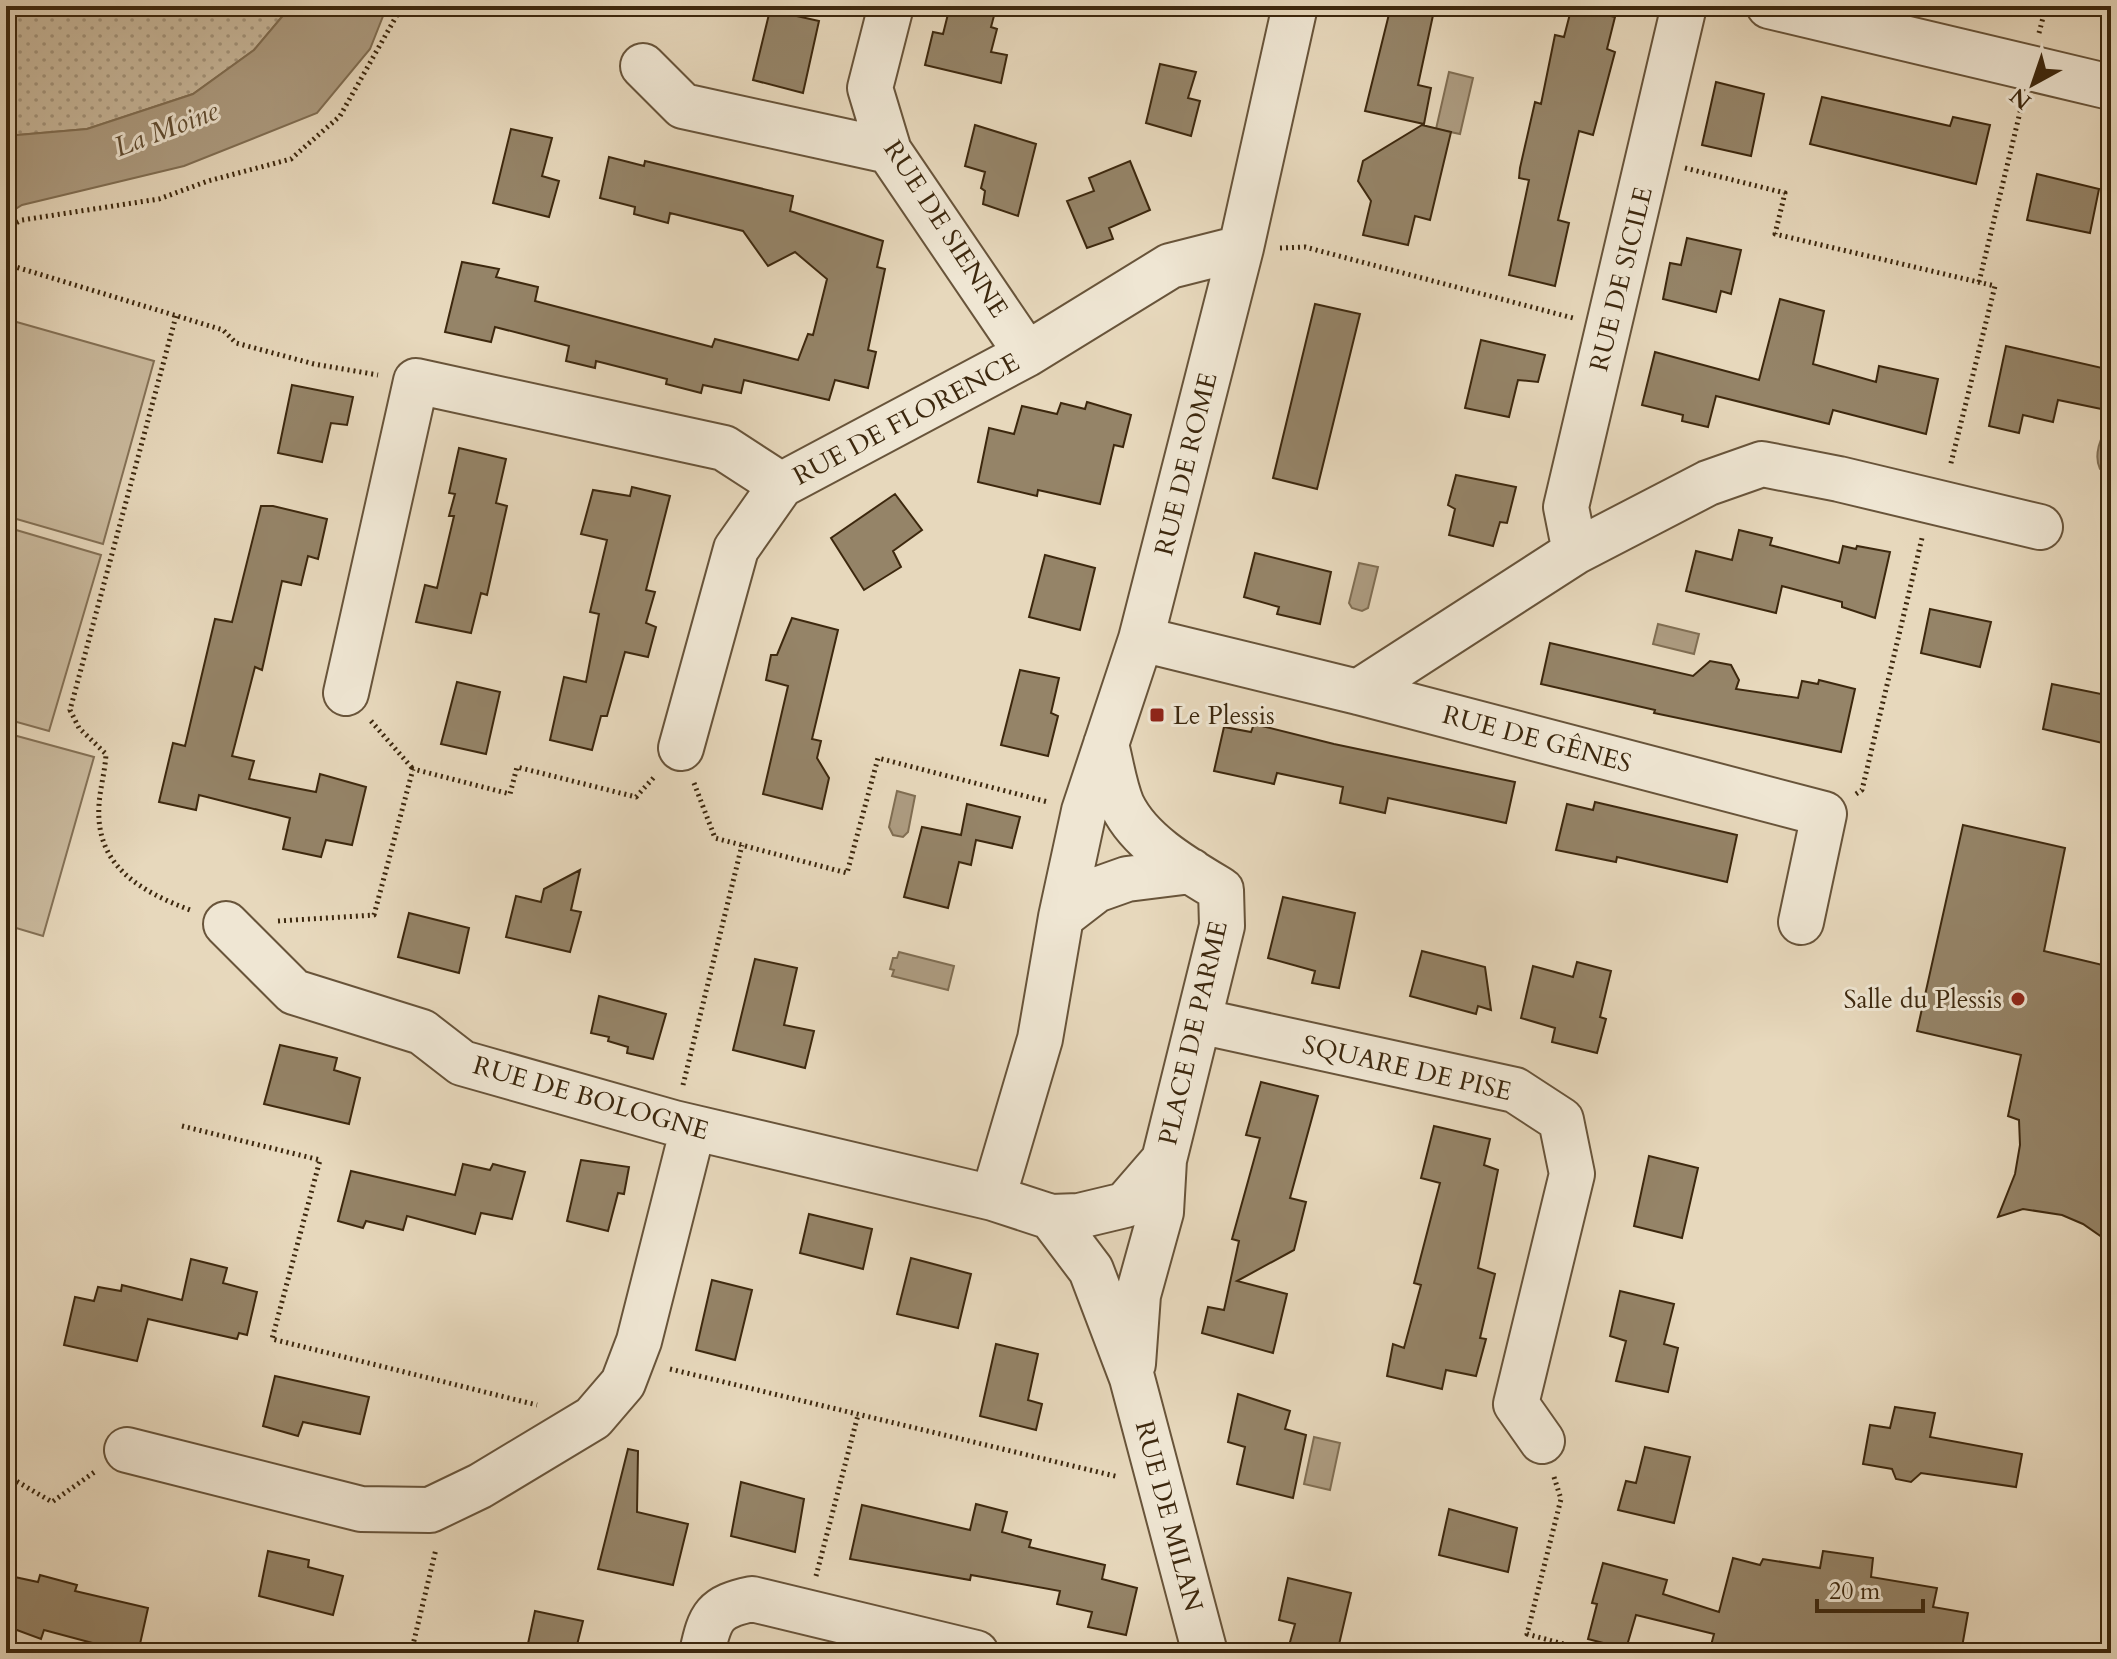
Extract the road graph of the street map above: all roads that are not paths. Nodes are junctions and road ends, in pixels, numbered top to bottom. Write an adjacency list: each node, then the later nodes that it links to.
1 (891, 6): 7 (street, RUE DE SIENNE)
2 (1295, 6): 8 (street, RUE DE ROME)
3 (1684, 6): 12 (street, RUE DE SICILE)
4 (1769, 6): 6 (street)
5 (643, 66): 7 (street)
6 (2110, 87)
7 (889, 151): 9 (street, RUE DE SIENNE)
8 (1241, 248): 9 (street, RUE DE FLORENCE); 13 (street, RUE DE ROME)
9 (1027, 354): 10 (street, RUE DE FLORENCE)
10 (781, 485): 15 (street); 17 (street, RUE DE FLORENCE)
11 (2040, 527): 12 (street)
12 (1575, 552): 14 (street)
13 (1141, 639): 14 (street, RUE DE GÊNES); 16 (street, RUE DE ROME)
14 (1358, 692): 20 (street, RUE DE GÊNES)
15 (346, 693)
16 (1106, 744): 18 (street, PLACE DE PARME); 19 (street, RUE DE ROME)
17 (681, 748)
18 (1191, 871): 19 (street); 22 (street, PLACE DE PARME)
19 (1061, 917): 25 (street)
20 (1801, 922)
21 (226, 924): 23 (street, RUE DE BOLOGNE)
22 (1199, 1021): 24 (street, PLACE DE PARME); 28 (street, SQUARE DE PISE)
23 (683, 1125): 25 (street, RUE DE BOLOGNE); 29 (street)
24 (1164, 1160): 26 (street, PLACE DE PARME); 27 (street, RUE DE MILAN)
25 (993, 1198): 26 (street, PLACE DE PARME)
26 (1051, 1217): 27 (street, RUE DE MILAN)
27 (1132, 1378): 32 (street, RUE DE MILAN)
28 (1542, 1441)
29 (127, 1450)
30 (702, 1653): 31 (street)
31 (976, 1653)
32 (1205, 1653)

